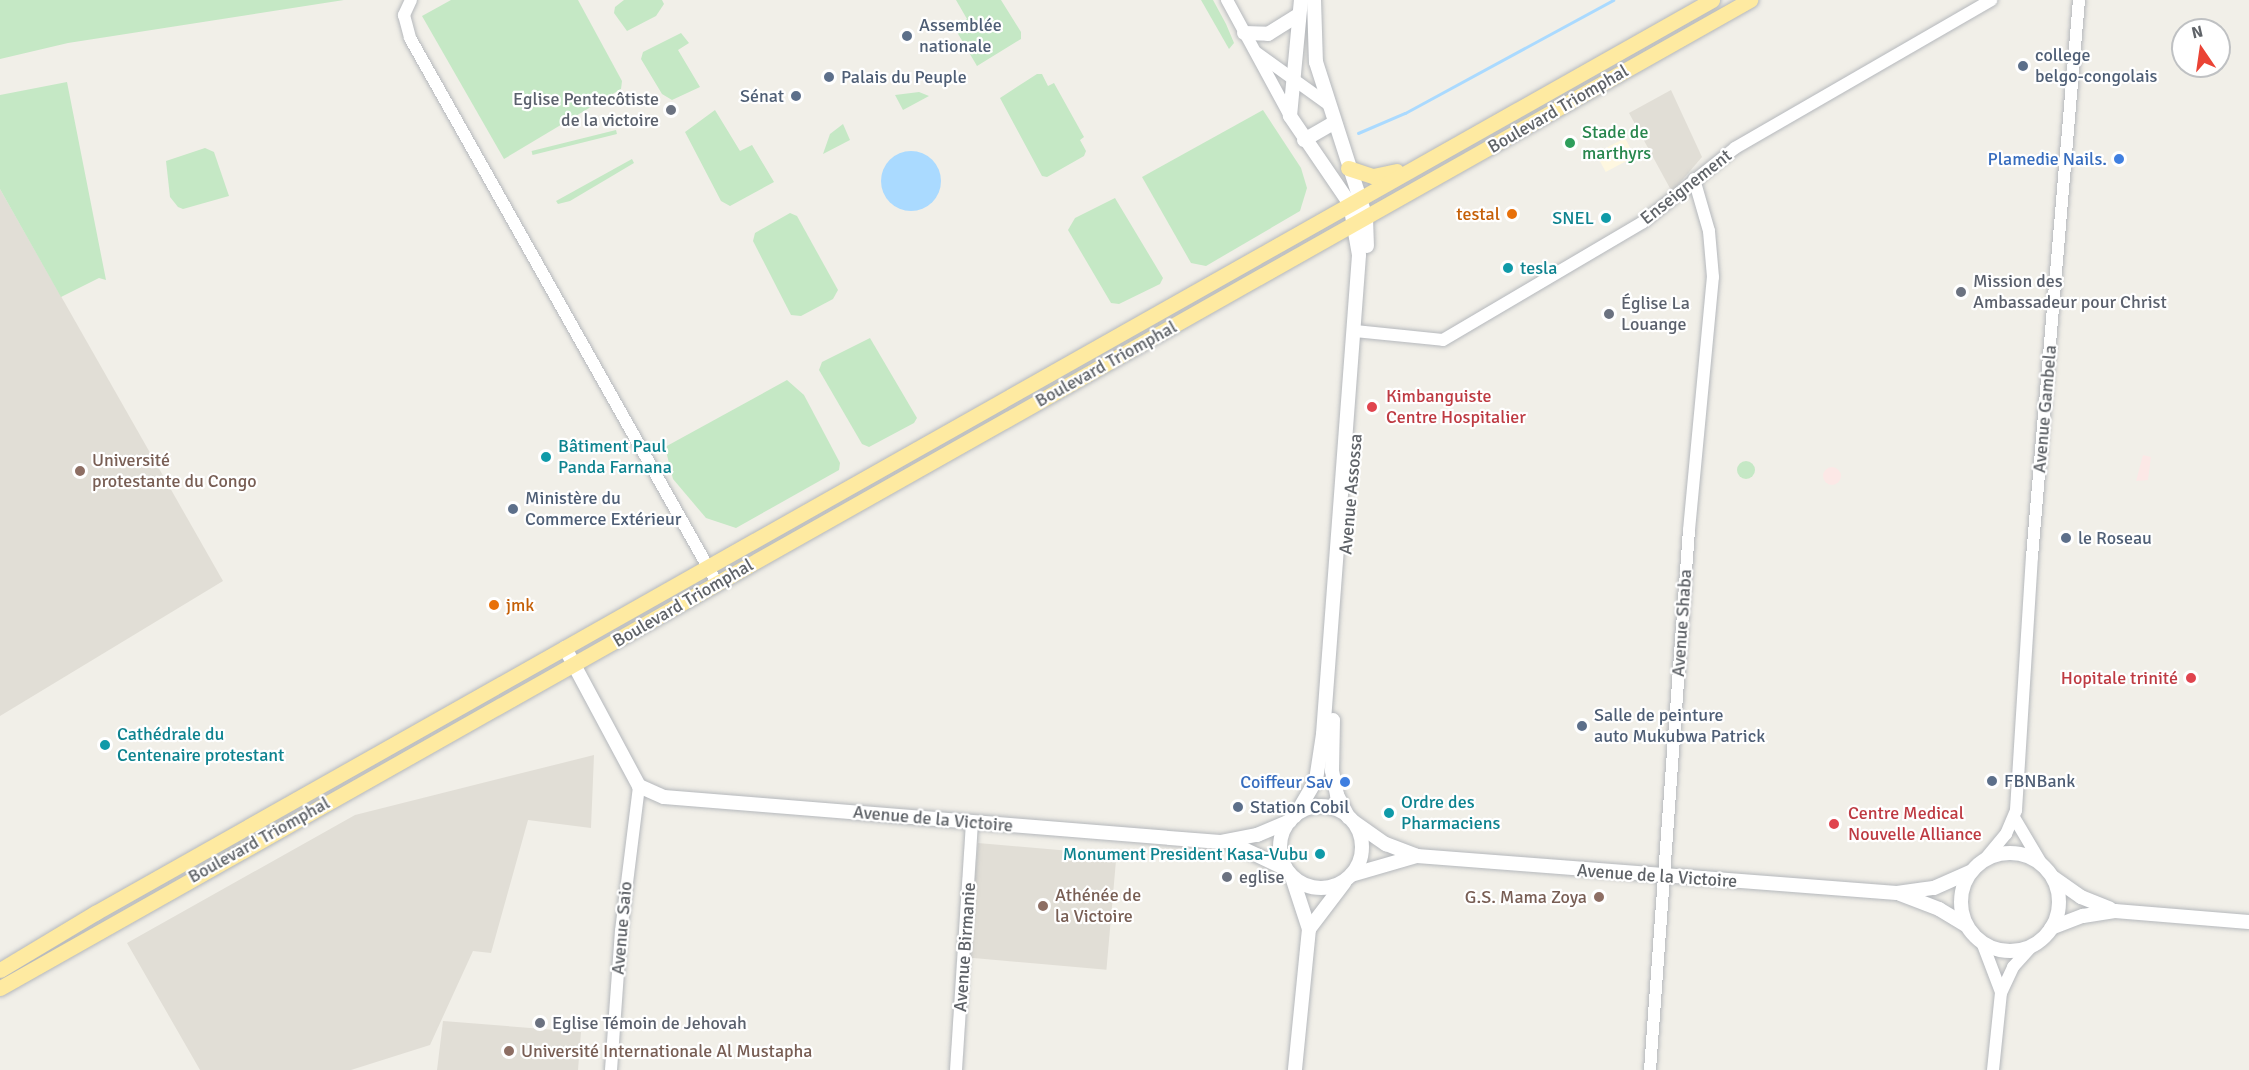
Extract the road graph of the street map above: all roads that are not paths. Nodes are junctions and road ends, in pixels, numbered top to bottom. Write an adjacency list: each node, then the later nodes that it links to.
1 (411, 0): 23 (street)
2 (1227, 0): 10 (street)
3 (1301, 0): 9 (main road)
4 (1314, 0): 13 (main road, Avenue Assossa)
5 (1712, 0): 17 (highway, Boulevard Triomphal)
6 (1750, 0): 21 (highway, Boulevard Triomphal)
7 (1991, 0): 19 (street, Enseignement)
8 (2079, 0): 31 (street, Avenue Gambela)
9 (1299, 15): 10 (main road); 12 (main road)
10 (1244, 33): 11 (street)
11 (1256, 53): 12 (street); 14 (street)
12 (1291, 80): 13 (street); 14 (main road)
13 (1328, 104): 15 (main road, Avenue Assossa)
14 (1290, 116): 16 (main road)
15 (1334, 123): 16 (main road); 18 (main road, Avenue Assossa)
16 (1304, 140): 20 (main road)
17 (1419, 164): 18 (highway); 20 (highway, Boulevard Triomphal)
18 (1348, 168): 20 (main road, Avenue Assossa)
19 (1694, 179): 22 (street, Enseignement); 41 (street, Avenue Shaba)
20 (1354, 201): 21 (main road, Avenue Assossa); 23 (highway, Boulevard Triomphal)
21 (1361, 221): 22 (main road, Avenue Assossa); 24 (highway, Boulevard Triomphal)
22 (1359, 332): 27 (main road, Avenue Assossa)
23 (707, 567): 24 (street); 25 (highway, Boulevard Triomphal)
24 (717, 583): 26 (highway, Boulevard Triomphal)
25 (565, 648): 26 (main road); 50 (highway, Boulevard Triomphal)
26 (574, 664): 28 (main road); 51 (highway, Boulevard Triomphal)
27 (1327, 734): 29 (main road); 30 (main road)
28 (639, 786): 32 (main road, Avenue de la Victoire); 53 (street, Avenue Saio)
29 (1292, 819): 30 (main road); 33 (main road); 37 (main road)
30 (1350, 819): 34 (main road); 39 (main road)
31 (2015, 819): 35 (street); 36 (street)
32 (972, 823): 33 (main road, Avenue de la Victoire); 54 (street, Avenue Birmanie)
33 (1229, 842): 37 (main road)
34 (1417, 856): 39 (main road); 41 (main road, Avenue de la Victoire)
35 (1985, 859): 36 (main road); 38 (main road)
36 (2041, 863): 40 (main road)
37 (1289, 872): 39 (main road); 47 (main road)
38 (1970, 873): 42 (main road); 45 (main road)
39 (1350, 876): 47 (main road)
40 (2052, 876): 43 (main road); 46 (main road)
41 (1665, 878): 42 (main road, Avenue de la Victoire); 56 (street, Avenue Shaba)
42 (1897, 893): 45 (main road)
43 (2115, 911): 44 (main road); 46 (main road)
44 (2249, 922)
45 (1966, 925): 48 (main road)
46 (2051, 928): 49 (main road)
47 (1309, 929): 55 (main road)
48 (1982, 942): 49 (main road); 52 (street)
49 (2032, 945): 52 (street)
50 (0, 970)
51 (0, 988)
52 (2001, 993): 57 (street)
53 (611, 1070)
54 (956, 1070)
55 (1295, 1070)
56 (1650, 1070)
57 (1993, 1070)

